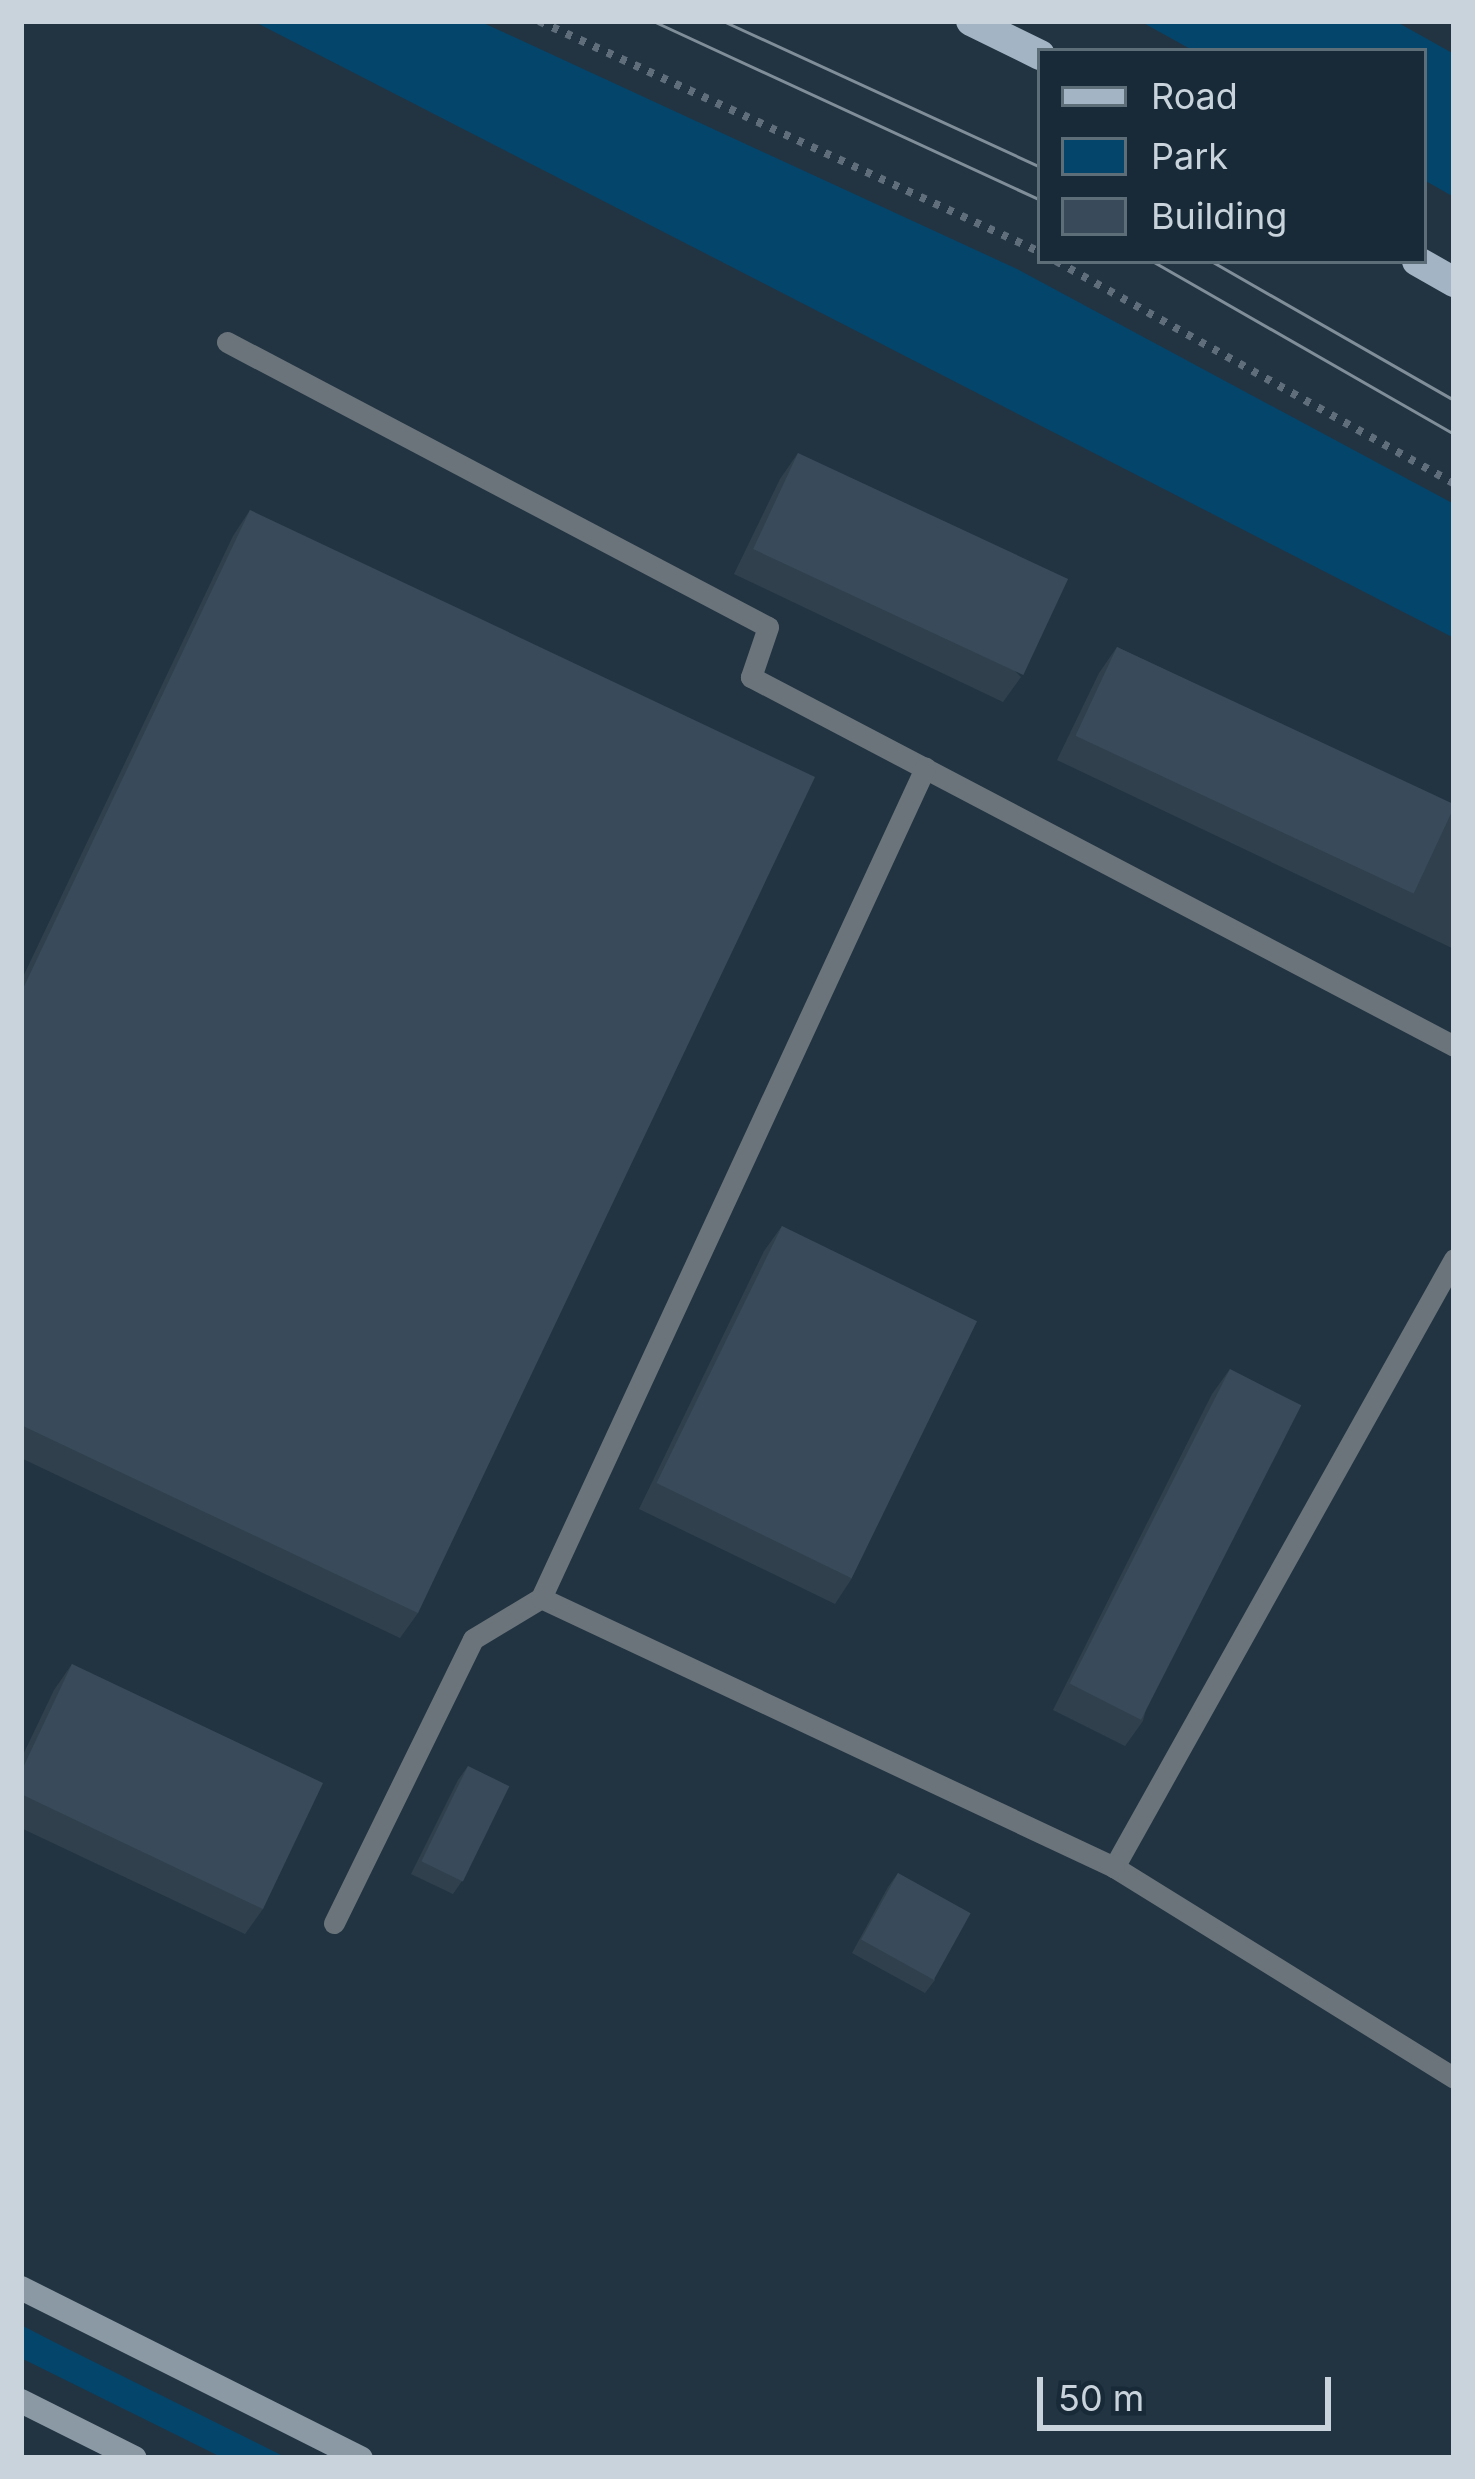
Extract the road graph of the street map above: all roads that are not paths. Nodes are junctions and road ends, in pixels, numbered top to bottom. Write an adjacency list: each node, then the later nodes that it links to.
1 (989, 25): 2 (main road)
2 (1037, 53)
3 (1422, 264): 4 (main road)
4 (1454, 282)
5 (227, 342): 6 (lane)
6 (925, 768): 7 (lane); 9 (lane)
7 (1454, 1046)
8 (1454, 1259): 10 (lane)
9 (541, 1598): 10 (lane); 11 (lane)
10 (1114, 1867): 12 (lane)
11 (334, 1923)
12 (1454, 2078)
13 (21, 2288): 16 (main road)
14 (21, 2401): 15 (main road)
15 (125, 2455)
16 (362, 2458)

